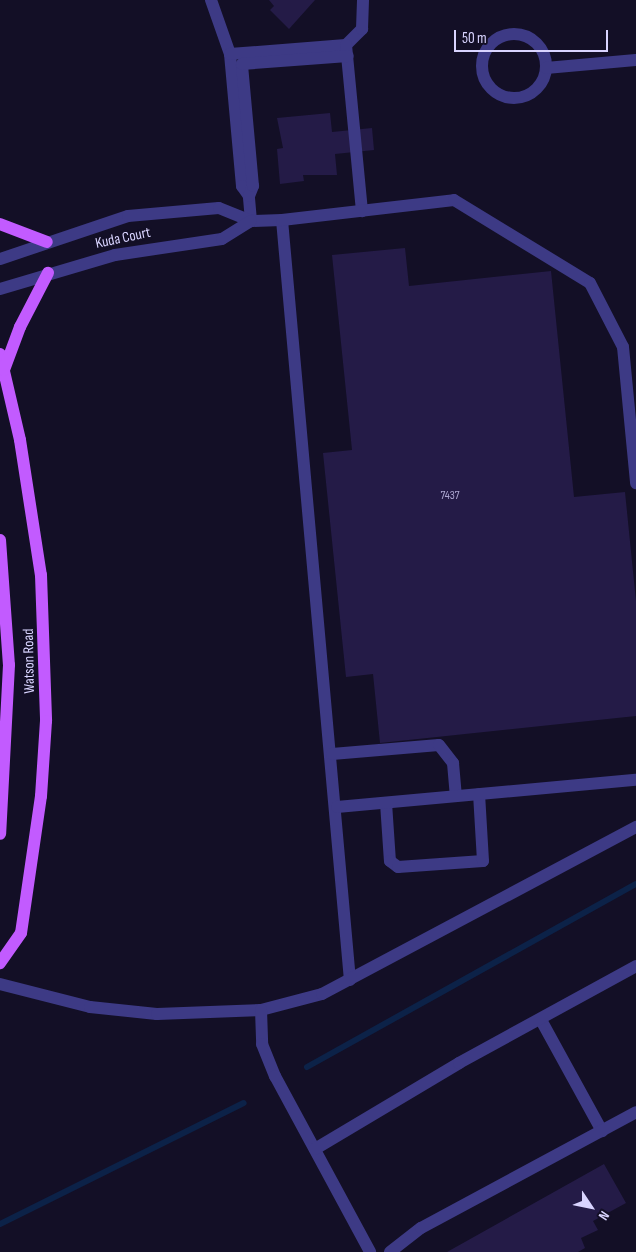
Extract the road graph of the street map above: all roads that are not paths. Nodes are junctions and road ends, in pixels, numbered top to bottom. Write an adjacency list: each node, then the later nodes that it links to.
1 (211, 0): 4 (street)
2 (363, 0): 3 (street)
3 (347, 50): 4 (street); 7 (street); 8 (street)
4 (230, 54): 7 (street)
5 (636, 60): 6 (street)
6 (546, 68): 6 (street)
7 (249, 196): 10 (street)
8 (362, 211): 9 (street, Kuda Court); 18 (street, Kuda Court)
9 (282, 220): 10 (street, Kuda Court); 20 (street)
10 (251, 221): 12 (street, Kuda Court); 14 (street, Kuda Court)
11 (0, 224): 12 (main road)
12 (47, 242): 13 (street, Kuda Court)
13 (0, 259)
14 (48, 273): 15 (street, Kuda Court); 17 (main road)
15 (0, 289)
16 (0, 354): 17 (main road, Watson Road)
17 (4, 370): 28 (main road, Watson Road)
18 (636, 483)
19 (0, 540): 27 (main road, Watson Road)
20 (332, 754): 23 (street); 25 (street)
21 (636, 780): 22 (street)
22 (478, 794): 23 (street); 24 (street)
23 (456, 796): 24 (street)
24 (386, 802): 25 (street)
25 (337, 807): 30 (street)
26 (636, 827): 30 (street)
27 (0, 834)
28 (0, 963)
29 (636, 966): 33 (street)
30 (350, 980): 32 (street)
31 (0, 984): 32 (street)
32 (260, 1010): 36 (street)
33 (540, 1020): 35 (street); 36 (street)
34 (636, 1112): 35 (street)
35 (602, 1131): 38 (street)
36 (315, 1149): 37 (street)
37 (370, 1252)
38 (390, 1252)

